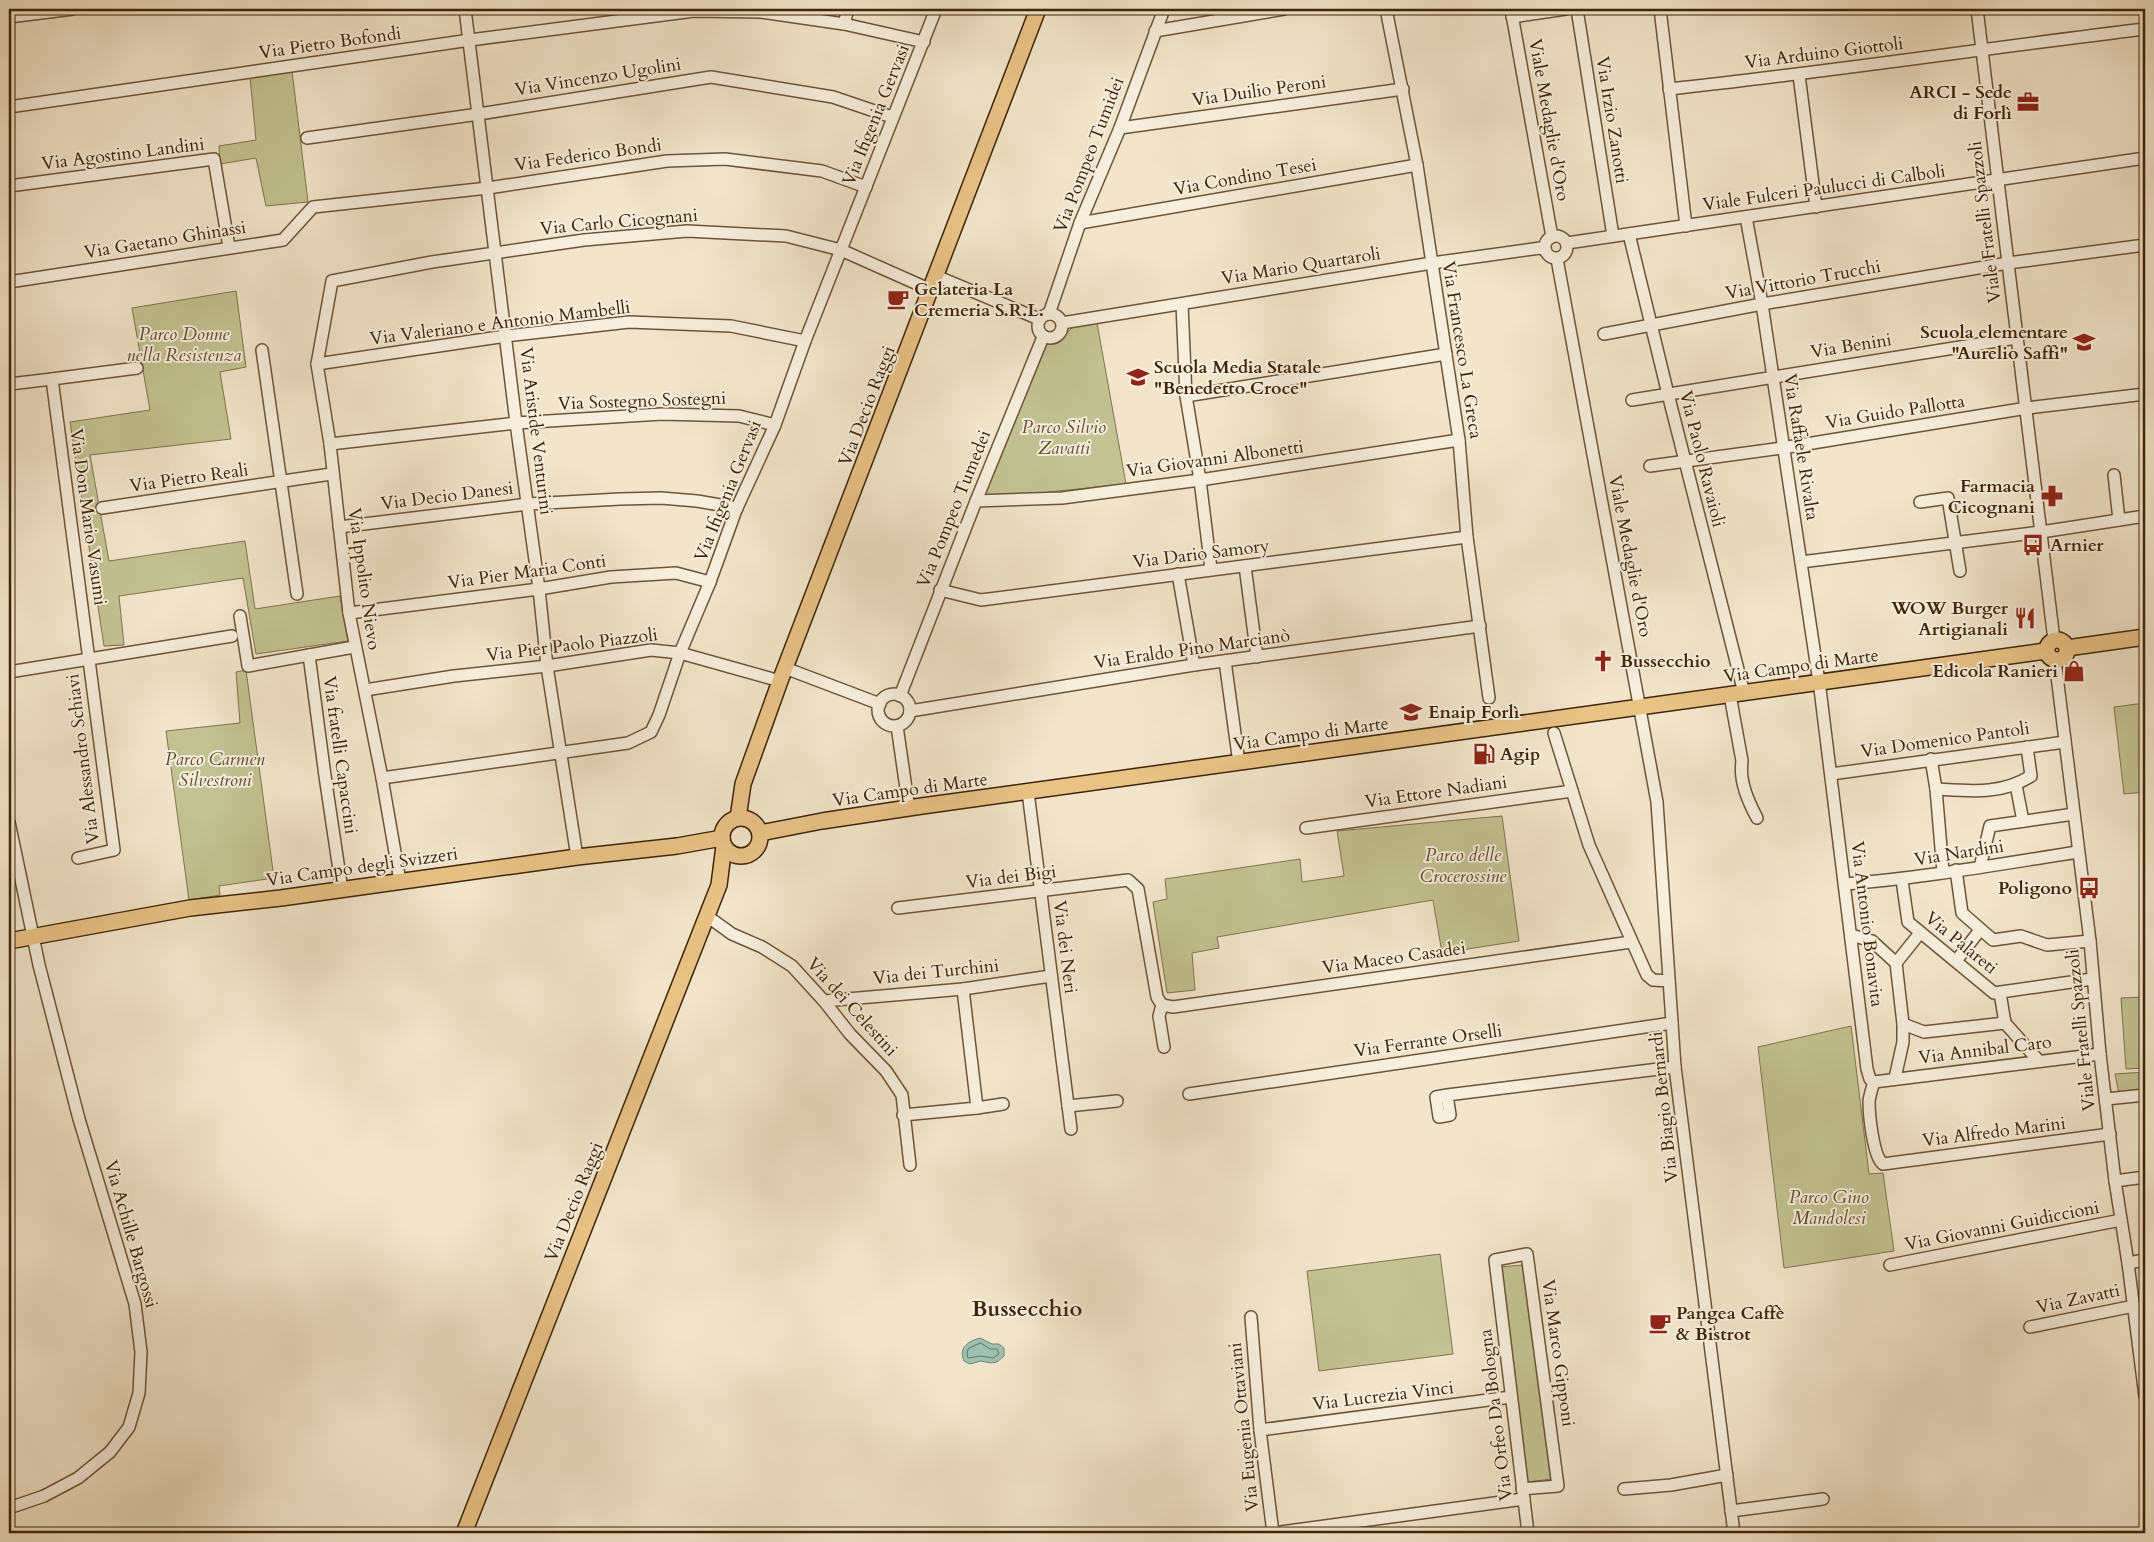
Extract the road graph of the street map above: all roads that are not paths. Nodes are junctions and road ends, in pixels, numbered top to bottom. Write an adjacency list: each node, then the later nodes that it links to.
1 (73, 9): 14 (street)
2 (465, 9): 18 (street, Via Aristide Venturini)
3 (848, 9): 15 (street)
4 (936, 9): 19 (street, Via Ifigenia Gervasi)
5 (1038, 9): 54 (main road, Via Decio Raggi)
6 (1164, 9): 17 (street, Via Pompeo Tumidei)
7 (1284, 9): 17 (street)
8 (1386, 9): 22 (street, Via Francesco La Greca)
9 (1566, 9): 13 (street)
10 (1577, 9): 41 (street, Via Irzio Zanotti)
11 (1660, 9): 23 (street)
12 (1977, 9): 20 (street, Viale Fratelli Spazzoli)
13 (1512, 13): 42 (street, Viale Medaglie d'Oro)
14 (9, 17)
15 (844, 24): 18 (street, Via Pietro Bofondi); 19 (street, Via Pietro Bofondi)
16 (2145, 29): 20 (street, Via Arduino Giottoli)
17 (1156, 31): 27 (street, Via Pompeo Tumidei)
18 (470, 40): 24 (street, Via Pietro Bofondi); 25 (street, Via Aristide Venturini)
19 (924, 42): 26 (street, Via Ifigenia Gervasi)
20 (1983, 48): 21 (street, Via Arduino Giottoli); 31 (street, Viale Fratelli Spazzoli)
21 (1799, 75): 23 (street, Via Arduino Giottoli); 35 (street)
22 (1403, 89): 27 (street, Via Duilio Peroni); 30 (street, Via Francesco La Greca)
23 (1669, 89): 39 (street)
24 (9, 108)
25 (479, 114): 26 (street, Via Vincenzo Ugolini); 28 (street, Via Vincenzo Ugolini); 34 (street, Via Aristide Venturini)
26 (892, 117): 33 (street, Via Ifigenia Gervasi)
27 (1120, 128): 38 (street, Via Pompeo Tumidei)
28 (307, 138)
29 (2145, 158): 31 (street, Viale Fulceri Paulucci di Calboli)
30 (1417, 165): 38 (street, Via Condino Tesei); 50 (street, Via Francesco La Greca)
31 (1998, 180): 35 (street, Viale Fulceri Paulucci di Calboli); 51 (street, Viale Fratelli Spazzoli)
32 (9, 186): 45 (street, Via Agostino Landini)
33 (866, 187): 34 (street, Via Federico Bondi); 46 (street, Via Ifigenia Gervasi)
34 (488, 188): 36 (street, Via Federico Bondi); 48 (street, Via Aristide Venturini)
35 (1816, 206): 37 (street, Viale Fulceri Paulucci di Calboli)
36 (313, 207): 45 (street, Via Gaetano Ghinassi)
37 (1746, 217): 39 (street, Viale Fulceri Paulucci di Calboli); 56 (street, Via Raffaele Rivalta)
38 (1080, 223): 57 (street, Via Pompeo Tumidei)
39 (1686, 226): 40 (street, Viale Fulceri Paulucci di Calboli)
40 (1629, 234): 41 (street, Viale Fulceri Paulucci di Calboli); 59 (street, Via Paolo Ravaioli)
41 (1613, 236): 43 (street, Viale Fulceri Paulucci di Calboli)
42 (1552, 237): 43 (street); 47 (street)
43 (1567, 243): 49 (street)
44 (2145, 246): 51 (street, Via Vittorio Trucchi)
45 (228, 247): 53 (street, Via Gaetano Ghinassi)
46 (841, 250): 48 (street, Via Carlo Cicognani); 54 (street, Via Carlo Cicognani); 64 (street, Via Ifigenia Gervasi)
47 (1545, 250): 49 (street); 50 (street, Via Mario Quartaroli)
48 (495, 253): 52 (street, Via Carlo Cicognani); 61 (street, Via Aristide Venturini)
49 (1557, 259): 130 (street, Viale Medaglie d'Oro)
50 (1432, 263): 55 (street, Via Mario Quartaroli); 66 (street, Via Francesco La Greca)
51 (2008, 263): 56 (street, Via Vittorio Trucchi); 63 (street, Viale Fratelli Spazzoli)
52 (332, 281): 67 (street, Via Ippolito Nievo)
53 (9, 282)
54 (934, 283): 57 (street); 123 (main road, Via Decio Raggi)
55 (1182, 304): 58 (street, Via Mario Quartaroli); 74 (street)
56 (1762, 304): 59 (street, Via Vittorio Trucchi); 69 (street, Via Raffaele Rivalta)
57 (1044, 317): 58 (street); 62 (street)
58 (1062, 323): 62 (street)
59 (1652, 325): 60 (street, Via Vittorio Trucchi); 72 (street, Via Paolo Ravaioli)
60 (1604, 334)
61 (506, 336): 64 (street, Via Valeriano e Antonio Mambelli); 67 (street, Via Valeriano e Antonio Mambelli); 77 (street, Via Aristide Venturini)
62 (1043, 337): 88 (street, Via Pompeo Tumedei)
63 (2016, 338): 69 (street, Via Benini); 76 (street, Viale Fratelli Spazzoli)
64 (805, 341): 78 (street, Via Ifigenia Gervasi)
65 (262, 350): 87 (street)
66 (1446, 354): 74 (street); 79 (street, Via Francesco La Greca)
67 (317, 364): 80 (street, Via Ippolito Nievo)
68 (137, 368): 70 (street)
69 (1772, 377): 72 (street, Via Benini); 81 (street, Via Raffaele Rivalta)
70 (52, 379): 71 (street); 118 (street, Via Don Mario Vasumi)
71 (10, 384)
72 (1668, 394): 75 (street, Via Benini); 82 (street, Via Paolo Ravaioli)
73 (2145, 394): 76 (street, Via Guido Pallotta)
74 (1186, 396): 86 (street)
75 (1632, 400)
76 (2027, 408): 81 (street, Via Guido Pallotta); 96 (street, Viale Fratelli Spazzoli)
77 (516, 423): 78 (street, Via Sostegno Sostegni); 80 (street, Via Sostegno Sostegni); 90 (street, Via Aristide Venturini)
78 (775, 424): 92 (street, Via Ifigenia Gervasi)
79 (1459, 440): 86 (street, Via Giovanni Albonetti); 97 (street, Via Francesco La Greca)
80 (330, 444): 84 (street, Via Ippolito Nievo)
81 (1782, 448): 82 (street, Via Guido Pallotta); 99 (street, Via Raffaele Rivalta)
82 (1685, 461): 83 (street, Via Guido Pallotta); 126 (street, Via Paolo Ravaioli)
83 (1650, 466)
84 (332, 474): 87 (street, Via Pietro Reali); 95 (street, Via Ippolito Nievo)
85 (2114, 475): 94 (street)
86 (1200, 480): 88 (street, Via Giovanni Albonetti); 101 (street)
87 (280, 482): 91 (street, Via Pietro Reali); 107 (street)
88 (976, 501): 106 (street, Via Pompeo Tumedei)
89 (1920, 502): 98 (street)
90 (528, 504): 92 (street, Via Decio Danesi); 95 (street, Via Decio Danesi); 105 (street, Via Aristide Venturini)
91 (102, 508)
92 (737, 508): 104 (street, Via Ifigenia Gervasi)
93 (2145, 516): 94 (street)
94 (2119, 520): 96 (street)
95 (339, 526): 108 (street, Via Ippolito Nievo)
96 (2041, 532): 98 (street); 114 (street, Viale Fratelli Spazzoli)
97 (1467, 537): 100 (street, Via Dario Samory); 110 (street, Via Francesco La Greca)
98 (1954, 542): 99 (street); 102 (street)
99 (1801, 562): 124 (street, Via Raffaele Rivalta)
100 (1245, 566): 101 (street, Via Dario Samory); 117 (street)
101 (1211, 569): 103 (street, Via Dario Samory)
102 (1960, 571)
103 (1178, 574): 106 (street, Via Dario Samory); 121 (street)
104 (710, 582): 105 (street, Via Pier Maria Conti); 115 (street, Via Ifigenia Gervasi)
105 (539, 589): 108 (street, Via Pier Maria Conti); 120 (street, Via Aristide Venturini)
106 (940, 590): 127 (street, Via Pompeo Tumedei)
107 (297, 594)
108 (349, 613): 113 (street, Via Ippolito Nievo)
109 (240, 616): 116 (street)
110 (1480, 626): 117 (street, Via Eraldo Pino Marcianò); 128 (street, Via Francesco La Greca)
111 (232, 636): 118 (street)
112 (2145, 637): 114 (main road)
113 (354, 647): 116 (street); 125 (street, Via Ippolito Nievo)
114 (2052, 650): 124 (main road, Via Campo di Marte); 134 (street, Viale Fratelli Spazzoli)
115 (680, 652): 120 (street, Via Pier Paolo Piazzoli); 123 (street, Via Pier Paolo Piazzoli); 136 (street, Via Ifigenia Gervasi)
116 (308, 655): 165 (street, Via fratelli Capaccini)
117 (1257, 657): 119 (street, Via Eraldo Pino Marcianò)
118 (89, 660): 122 (street); 157 (street, Via Alessandro Schiavi)
119 (1225, 661): 121 (street, Via Eraldo Pino Marcianò); 138 (street)
120 (547, 666): 125 (street, Via Pier Paolo Piazzoli); 136 (street, Via Aristide Venturini)
121 (1194, 666): 131 (street, Via Eraldo Pino Marcianò)
122 (9, 672)
123 (782, 674): 129 (street); 147 (main road, Via Decio Raggi)
124 (1819, 682): 126 (main road, Via Campo di Marte); 139 (street, Via Antonio Bonavita)
125 (365, 690): 140 (street, Via Ippolito Nievo)
126 (1737, 694): 130 (main road, Via Campo di Marte); 148 (street, Via Paolo Ravaioli)
127 (900, 696): 129 (street); 131 (street)
128 (1489, 698)
129 (880, 704): 132 (street)
130 (1640, 707): 138 (main road, Via Campo di Marte); 180 (street, Viale Medaglie d'Oro)
131 (910, 711): 132 (street)
132 (897, 726): 145 (street)
133 (1554, 734): 143 (street)
134 (2065, 742): 135 (street, Via Domenico Pantoli); 146 (street, Viale Fratelli Spazzoli)
135 (2028, 746): 137 (street, Via Domenico Pantoli); 141 (street)
136 (560, 752): 140 (street, Via Ifigenia Gervasi); 156 (street, Via Aristide Venturini)
137 (1931, 759): 139 (street, Via Domenico Pantoli); 142 (street)
138 (1239, 763): 144 (main road, Via Campo di Marte)
139 (1830, 774): 163 (street, Via Antonio Bonavita)
140 (382, 778): 162 (street, Via Ippolito Nievo)
141 (2016, 785): 142 (street); 149 (street)
142 (1936, 789): 160 (street)
143 (1572, 791): 151 (street, Via Ettore Nadiani); 175 (street)
144 (1028, 792): 145 (main road, Via Campo di Marte); 166 (street, Via dei Neri)
145 (909, 809): 152 (main road, Via Campo di Marte)
146 (2074, 814): 149 (street); 154 (street, Viale Fratelli Spazzoli)
147 (738, 818): 152 (main road); 153 (main road)
148 (1757, 818)
149 (2023, 821): 158 (street)
150 (9, 822): 172 (street, Via Achille Bargossi)
151 (1306, 828)
152 (760, 833): 155 (main road)
153 (723, 842): 155 (main road); 156 (main road, Via Campo degli Svizzeri); 164 (main road, Via Decio Raggi)
154 (2078, 852): 158 (street, Via Nardini); 174 (street, Viale Fratelli Spazzoli)
155 (748, 855): 164 (main road, Via Decio Raggi)
156 (576, 857): 162 (main road, Via Campo degli Svizzeri)
157 (78, 858)
158 (1980, 867): 159 (street, Via Nardini)
159 (1956, 870): 160 (street, Via Nardini); 169 (street)
160 (1943, 872): 161 (street, Via Nardini)
161 (1902, 880): 163 (street, Via Nardini); 170 (street, Via Palareti)
162 (400, 881): 165 (main road, Via Campo degli Svizzeri)
163 (1845, 884): 171 (street, Via Antonio Bonavita)
164 (720, 885): 168 (main road, Via Decio Raggi)
165 (342, 890): 172 (main road, Via Campo degli Svizzeri)
166 (1040, 891): 167 (street, Via dei Bigi); 178 (street, Via dei Neri); 184 (street, Via dei Bigi)
167 (898, 908)
168 (707, 916): 183 (street, Via dei Celestini); 227 (main road, Via Decio Raggi)
169 (1980, 930): 174 (street); 176 (street)
170 (1920, 933): 176 (street, Via Palareti); 177 (street)
171 (1851, 935): 177 (street); 193 (street, Via Antonio Bonavita)
172 (33, 937): 173 (main road, Via Campo degli Svizzeri); 225 (street, Via Achille Bargossi)
173 (9, 941)
174 (2090, 941): 179 (street, Viale Fratelli Spazzoli)
175 (1631, 942): 180 (street); 184 (street, Via Maceo Casadei)
176 (1956, 962): 182 (street, Via Palareti)
177 (1896, 963): 187 (street)
178 (1051, 976): 181 (street, Via dei Turchini); 200 (street, Via dei Neri)
179 (2092, 979): 182 (street, Via Palareti); 189 (street, Viale Fratelli Spazzoli)
180 (1669, 981): 185 (street, Via Biagio Bernardi)
181 (963, 988): 183 (street, Via dei Turchini); 201 (street)
182 (2000, 993): 186 (street)
183 (824, 1001): 202 (street, Via dei Celestini)
184 (1162, 1005): 188 (street)
185 (1672, 1023): 191 (street, Via Biagio Bernardi); 194 (street, Via Ferrante Orselli)
186 (2005, 1023): 187 (street); 190 (street)
187 (1903, 1024): 192 (street)
188 (1164, 1047)
189 (2100, 1054): 190 (street, Via Annibal Caro); 197 (street, Viale Fratelli Spazzoli)
190 (2038, 1060): 192 (street, Via Annibal Caro)
191 (1675, 1067): 196 (street); 221 (street, Via Biagio Bernardi)
192 (1895, 1078): 193 (street, Via Annibal Caro)
193 (1874, 1082): 205 (street, Via Antonio Bonavita)
194 (1189, 1094)
195 (2145, 1095): 197 (street)
196 (1447, 1096)
197 (2106, 1099): 204 (street, Viale Fratelli Spazzoli)
198 (1116, 1101): 200 (street)
199 (1003, 1104): 201 (street)
200 (1068, 1106): 203 (street, Via dei Neri)
201 (977, 1108): 202 (street)
202 (904, 1115): 206 (street, Via dei Celestini)
203 (1071, 1129)
204 (2110, 1134): 205 (street, Via Alfredo Marini); 208 (street, Viale Fratelli Spazzoli)
205 (1883, 1164)
206 (910, 1165)
207 (2145, 1177): 208 (street)
208 (2115, 1181): 209 (street, Viale Fratelli Spazzoli)
209 (2121, 1220): 211 (street, Viale Fratelli Spazzoli); 212 (street, Via Giovanni Guidiccioni)
210 (2145, 1260): 211 (street)
211 (2128, 1263): 214 (street, Viale Fratelli Spazzoli)
212 (1890, 1265)
213 (1499, 1292): 219 (street, Via Orfeo Da Bologna); 223 (street, Via Marco Gipponi)
214 (2134, 1306): 216 (street, Via Zavatti); 217 (street, Viale Fratelli Spazzoli)
215 (1251, 1317): 220 (street, Via Eugenia Ottaviani)
216 (2030, 1327)
217 (2143, 1354): 218 (street, Viale Fratelli Spazzoli)
218 (2145, 1396)
219 (1511, 1397): 220 (street, Via Lucrezia Vinci); 223 (street, Via Orfeo Da Bologna)
220 (1260, 1430): 228 (street, Via Eugenia Ottaviani)
221 (1727, 1475): 222 (street); 226 (street, Via Biagio Bernardi)
222 (1624, 1489)
223 (1523, 1494): 228 (street, Via Marco Gipponi); 229 (street, Via Orfeo Da Bologna)
224 (1823, 1499): 226 (street)
225 (9, 1508)
226 (1731, 1511): 230 (street, Via Biagio Bernardi)
227 (464, 1533)
228 (1273, 1533)
229 (1528, 1533)
230 (1734, 1533)

